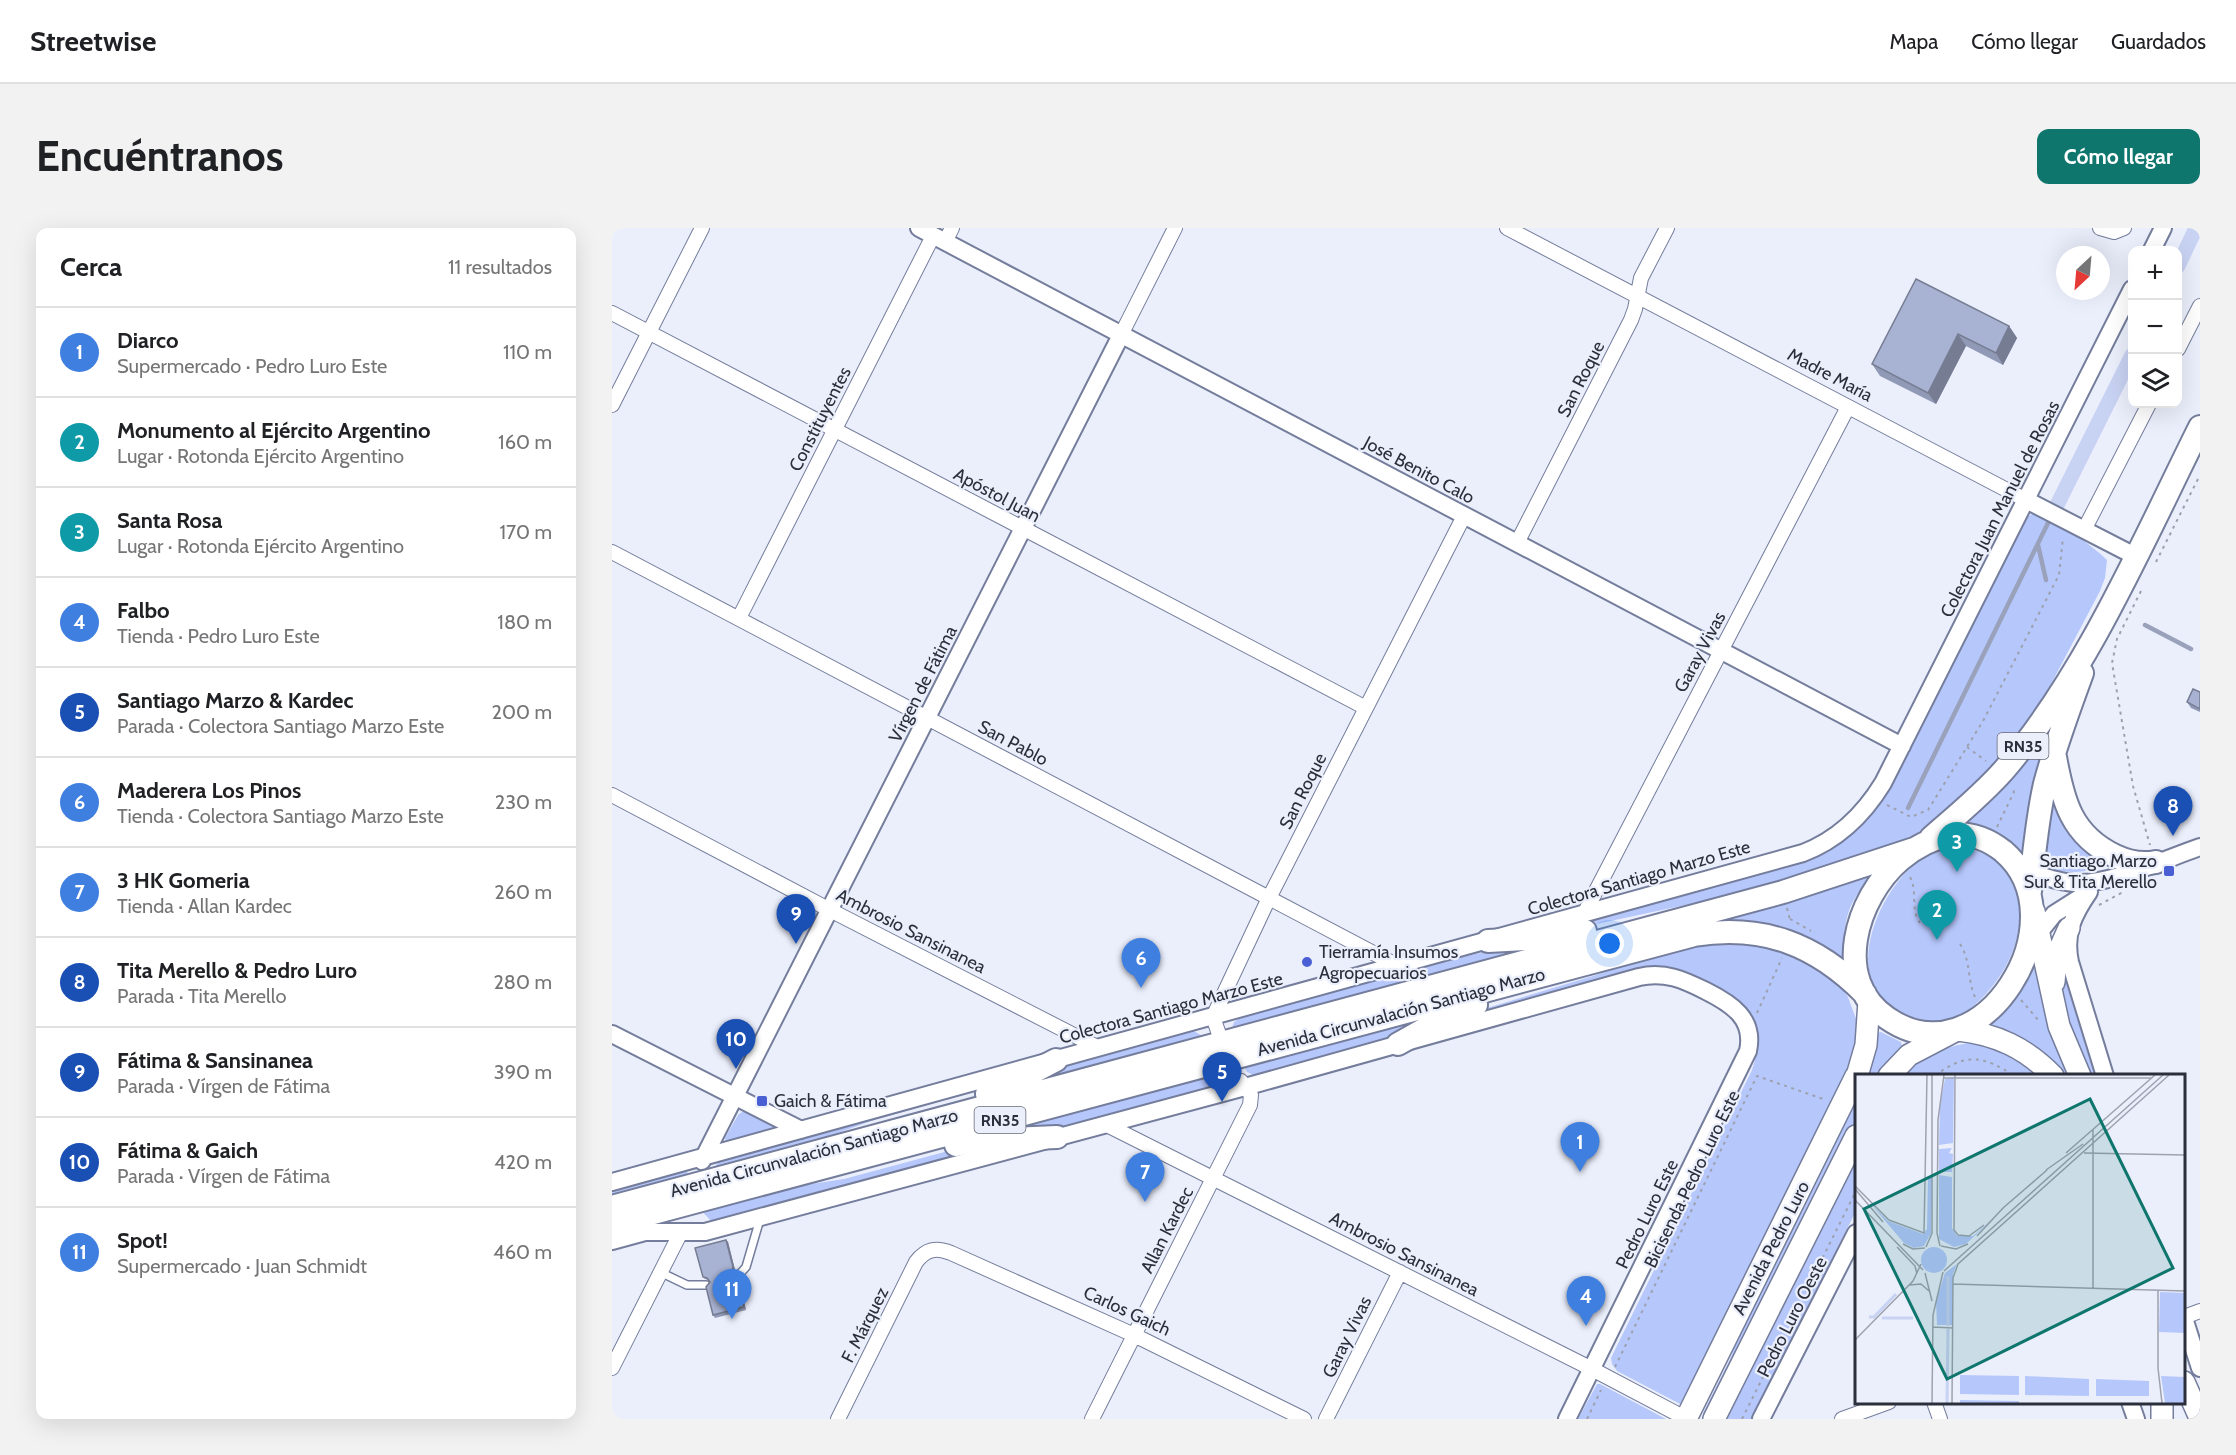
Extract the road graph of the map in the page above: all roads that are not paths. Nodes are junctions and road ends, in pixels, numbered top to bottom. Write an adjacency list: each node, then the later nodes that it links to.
1 (702, 228): 14 (street)
2 (1175, 228): 15 (street, Vírgen de Fátima)
3 (1507, 228): 10 (street, Madre María)
4 (1667, 228): 10 (street, San Roque)
5 (2100, 228): 7 (street)
6 (2163, 228): 9 (street)
7 (2121, 230)
8 (937, 233): 15 (street, José Benito Calo); 21 (street, Constituyentes)
9 (2154, 246)
10 (1637, 296): 18 (street, Madre María); 26 (street, San Roque)
11 (2128, 299): 22 (street, Colectora Juan Manuel de Rosas)
12 (2200, 306): 16 (street)
13 (612, 314): 14 (street, Apóstol Juan)
14 (649, 333): 17 (street); 21 (street, Apóstol Juan)
15 (1121, 335): 23 (street, José Benito Calo); 24 (street, Vírgen de Fátima)
16 (2182, 341)
17 (612, 405)
18 (1848, 407): 22 (street, Madre María); 31 (street, Garay Vivas)
19 (2147, 408): 25 (street)
20 (2200, 427): 28 (highway, RN35)
21 (835, 430): 24 (street, Apóstol Juan); 29 (street, Constituyentes)
22 (2026, 500): 25 (street, Madre María); 34 (street, Colectora Juan Manuel de Rosas)
23 (1464, 516): 26 (street, José Benito Calo); 32 (street, San Roque)
24 (1023, 528): 32 (street, Apóstol Juan); 33 (street, Vírgen de Fátima)
25 (2084, 530): 28 (street, Madre María)
26 (1517, 543): 31 (street, José Benito Calo)
27 (612, 552): 29 (street, San Pablo)
28 (2143, 563): 30 (highway, RN35)
29 (739, 618): 33 (street, San Pablo)
30 (2098, 629): 35 (highway, RN35); 37 (highway, RN35)
31 (1721, 651): 34 (street, José Benito Calo); 46 (street, Garay Vivas)
32 (1366, 708): 42 (street, San Roque)
33 (927, 718): 42 (street, San Pablo); 45 (street, Vírgen de Fátima)
34 (1902, 746): 46 (street, Colectora Santiago Marzo Este)
35 (2054, 754): 39 (highway); 41 (highway, RN35)
36 (612, 795): 45 (street, Ambrosio Sansinanea)
37 (1921, 845): 41 (highway, RN35); 44 (highway, Avenida Circunvalación Santiago Marzo / RN35); 52 (highway, RN35)
38 (2200, 847): 39 (street)
39 (2154, 856): 40 (street)
40 (2118, 875): 41 (street); 43 (street)
41 (2029, 885): 49 (highway, RN35)
42 (1269, 898): 51 (street, San Pablo); 54 (street, San Roque)
43 (2092, 900): 47 (street); 49 (street)
44 (1728, 907): 48 (highway); 59 (highway, Avenida Circunvalación Santiago Marzo / RN35)
45 (830, 910): 58 (street, Ambrosio Sansinanea); 68 (street, Vírgen de Fátima)
46 (1584, 914): 48 (street, Colectora Santiago Marzo Este)
47 (2069, 928): 53 (main road); 65 (street)
48 (1488, 940): 51 (street, Colectora Santiago Marzo Este)
49 (2033, 941): 53 (main road); 55 (highway, RN35)
50 (1656, 944): 52 (highway, Avenida Circunvalación Santiago Marzo / RN35); 57 (highway); 59 (highway, Avenida Circunvalación Santiago Marzo / RN35)
51 (1398, 966): 54 (street, Colectora Santiago Marzo Este)
52 (1867, 997): 55 (highway, RN35); 61 (main road, Avenida Pedro Luro)
53 (2053, 1000): 64 (main road)
54 (1213, 1017): 58 (street, Colectora Santiago Marzo Este); 59 (street)
55 (1955, 1031): 62 (main road); 63 (main road)
56 (612, 1034): 68 (street)
57 (1398, 1044): 67 (street); 95 (street, Pedro Luro Este)
58 (1099, 1048): 60 (street, Colectora Santiago Marzo Este)
59 (1225, 1051): 67 (street); 74 (highway, Avenida Circunvalación Santiago Marzo / RN35); 76 (highway, Avenida Circunvalación Santiago Marzo / RN35)
60 (1056, 1059): 70 (street, Colectora Santiago Marzo Este); 74 (highway)
61 (1858, 1074)
62 (1891, 1074)
63 (2051, 1074)
64 (2078, 1074)
65 (2104, 1074)
66 (1855, 1080): 106 (main road, Avenida Pedro Luro)
67 (1242, 1088): 69 (street); 75 (street, Allan Kardec)
68 (735, 1097): 70 (street); 73 (street, Vírgen de Fátima)
69 (1105, 1124): 71 (street); 75 (street, Ambrosio Sansinanea)
70 (801, 1130): 73 (street, Colectora Santiago Marzo Este)
71 (1058, 1137): 76 (highway); 80 (street)
72 (1855, 1140): 107 (main road, Avenida Pedro Luro)
73 (704, 1157): 77 (street, Colectora Santiago Marzo Este); 78 (street, Vírgen de Fátima)
74 (798, 1157): 78 (highway, Avenida Circunvalación Santiago Marzo / RN35)
75 (1213, 1178): 86 (street, Ambrosio Sansinanea); 92 (street, Allan Kardec)
76 (773, 1181): 78 (highway, Avenida Circunvalación Santiago Marzo / RN35)
77 (612, 1182)
78 (691, 1194): 79 (highway, Avenida Circunvalación Santiago Marzo / RN35); 81 (street, Vírgen de Fátima)
79 (614, 1210)
80 (761, 1217): 81 (street); 87 (lane)
81 (680, 1234): 83 (street); 85 (street)
82 (1855, 1237): 108 (street, Pedro Luro Oeste)
83 (612, 1241)
84 (929, 1251): 92 (street, Carlos Gaich); 101 (street, F. Márquez)
85 (660, 1272): 88 (lane); 93 (street)
86 (1400, 1272): 95 (street, Ambrosio Sansinanea); 104 (street, Garay Vivas)
87 (737, 1277)
88 (706, 1285)
89 (2200, 1311): 90 (street)
90 (2185, 1318)
91 (2185, 1321): 94 (street)
92 (1134, 1335): 102 (street, Allan Kardec); 103 (street, Carlos Gaich)
93 (612, 1368)
94 (2200, 1368)
95 (1592, 1369): 105 (street, Pedro Luro Este); 106 (street, Ambrosio Sansinanea)
96 (2185, 1384): 100 (main road)
97 (1883, 1404): 109 (street)
98 (1935, 1404): 110 (street)
99 (2131, 1404): 111 (street)
100 (2200, 1418)
101 (838, 1419)
102 (1092, 1419)
103 (1304, 1419)
104 (1326, 1419)
105 (1567, 1419)
106 (1686, 1419)
107 (1714, 1419)
108 (1761, 1419)
109 (1842, 1419)
110 (1940, 1419)
111 (2136, 1419)

